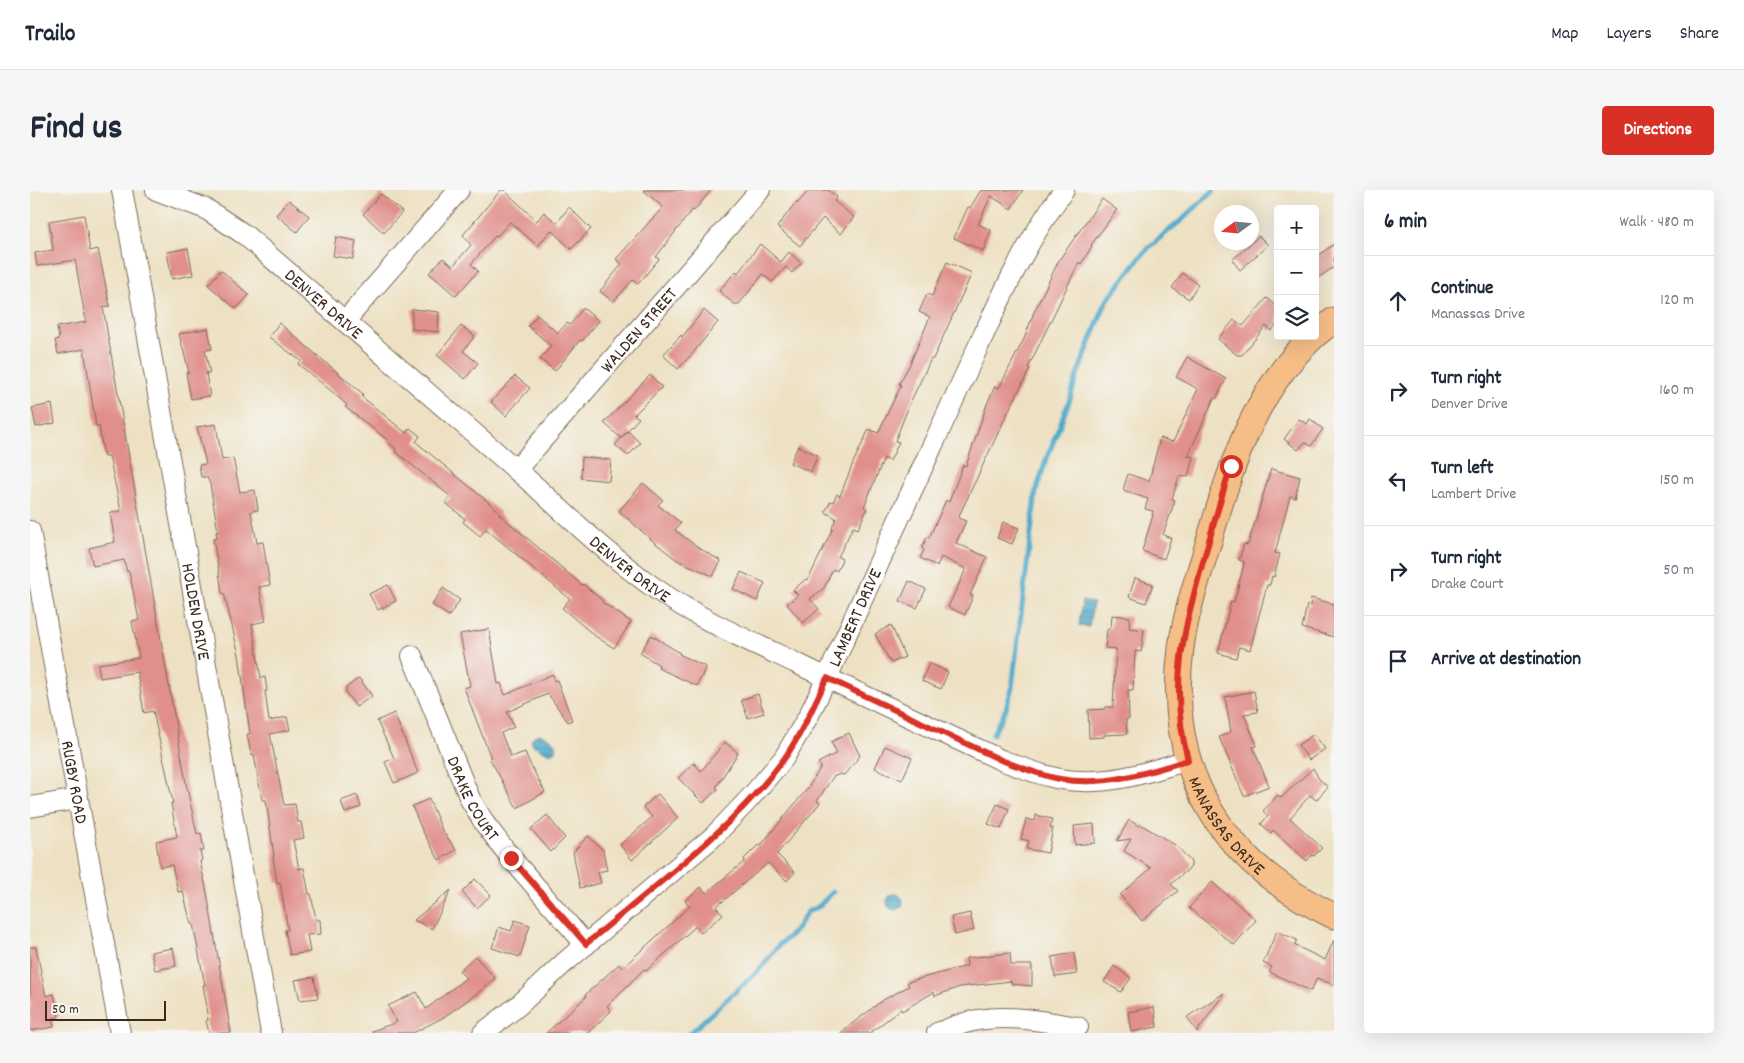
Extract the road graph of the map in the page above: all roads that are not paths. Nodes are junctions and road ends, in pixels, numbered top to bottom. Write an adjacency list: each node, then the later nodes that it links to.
1 (122, 190): 21 (street, HOLDEN DRIVE)
2 (459, 190): 7 (street)
3 (760, 190): 10 (street, WALDEN STREET)
4 (1064, 190): 13 (street, LAMBERT DRIVE)
5 (168, 192): 7 (street, DENVER DRIVE)
6 (1334, 320): 8 (main road, MANASSAS DRIVE)
7 (345, 322): 10 (street, DENVER DRIVE)
8 (1319, 333)
9 (1311, 340): 14 (main road, MANASSAS DRIVE)
10 (516, 470): 13 (street, DENVER DRIVE)
11 (30, 531): 15 (street, RUGBY ROAD)
12 (412, 656): 18 (street, DRAKE COURT)
13 (827, 678): 14 (street, DENVER DRIVE); 18 (street, LAMBERT DRIVE)
14 (1188, 760): 17 (main road, MANASSAS DRIVE)
15 (78, 800): 16 (street); 20 (street, RUGBY ROAD)
16 (30, 807)
17 (1334, 916)
18 (586, 944): 22 (street, LAMBERT DRIVE)
19 (1078, 1027): 23 (street)
20 (120, 1033)
21 (271, 1033)
22 (483, 1033)
23 (937, 1033)

